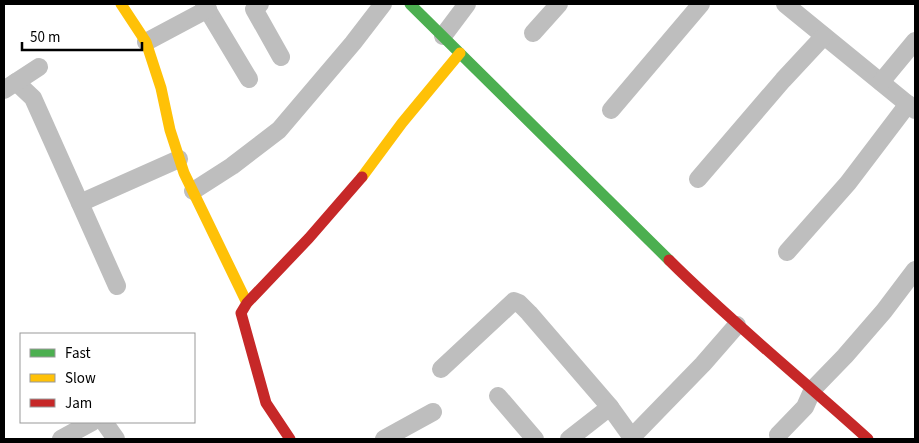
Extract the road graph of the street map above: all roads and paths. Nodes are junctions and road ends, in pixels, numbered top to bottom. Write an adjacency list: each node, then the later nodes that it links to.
1 (121, 4): 14 (street)
2 (260, 4): 16 (street)
3 (383, 4): 25 (street)
4 (410, 4): 11 (street)
5 (467, 4): 11 (street)
6 (559, 4): 10 (street)
7 (701, 4): 22 (street)
8 (785, 4): 12 (street)
9 (206, 6): 14 (street); 18 (street)
10 (533, 33)
11 (442, 36): 15 (street)
12 (824, 36): 19 (street); 24 (street)
13 (915, 41): 19 (street)
14 (146, 42): 23 (street)
15 (460, 53): 30 (street); 31 (street)
16 (280, 58)
17 (39, 68): 20 (street)
18 (249, 78)
19 (881, 82): 21 (street)
20 (10, 86): 26 (street)
21 (912, 107): 27 (street)
22 (611, 110)
23 (179, 159): 25 (street); 26 (street)
24 (698, 179)
25 (193, 191): 30 (street)
26 (80, 203): 29 (street)
27 (787, 252)
28 (915, 270): 33 (street)
29 (117, 286)
30 (247, 303): 44 (street)
31 (737, 325): 33 (street); 41 (street)
32 (440, 369): 35 (street)
33 (813, 389): 39 (street); 40 (street)
34 (498, 396): 46 (street)
35 (610, 407): 41 (street); 47 (street)
36 (433, 412): 45 (street)
37 (90, 423): 42 (street)
38 (105, 423): 43 (street)
39 (778, 436)
40 (859, 436)
41 (632, 438)
42 (61, 439)
43 (116, 439)
44 (290, 439)
45 (384, 439)
46 (535, 439)
47 (569, 439)

